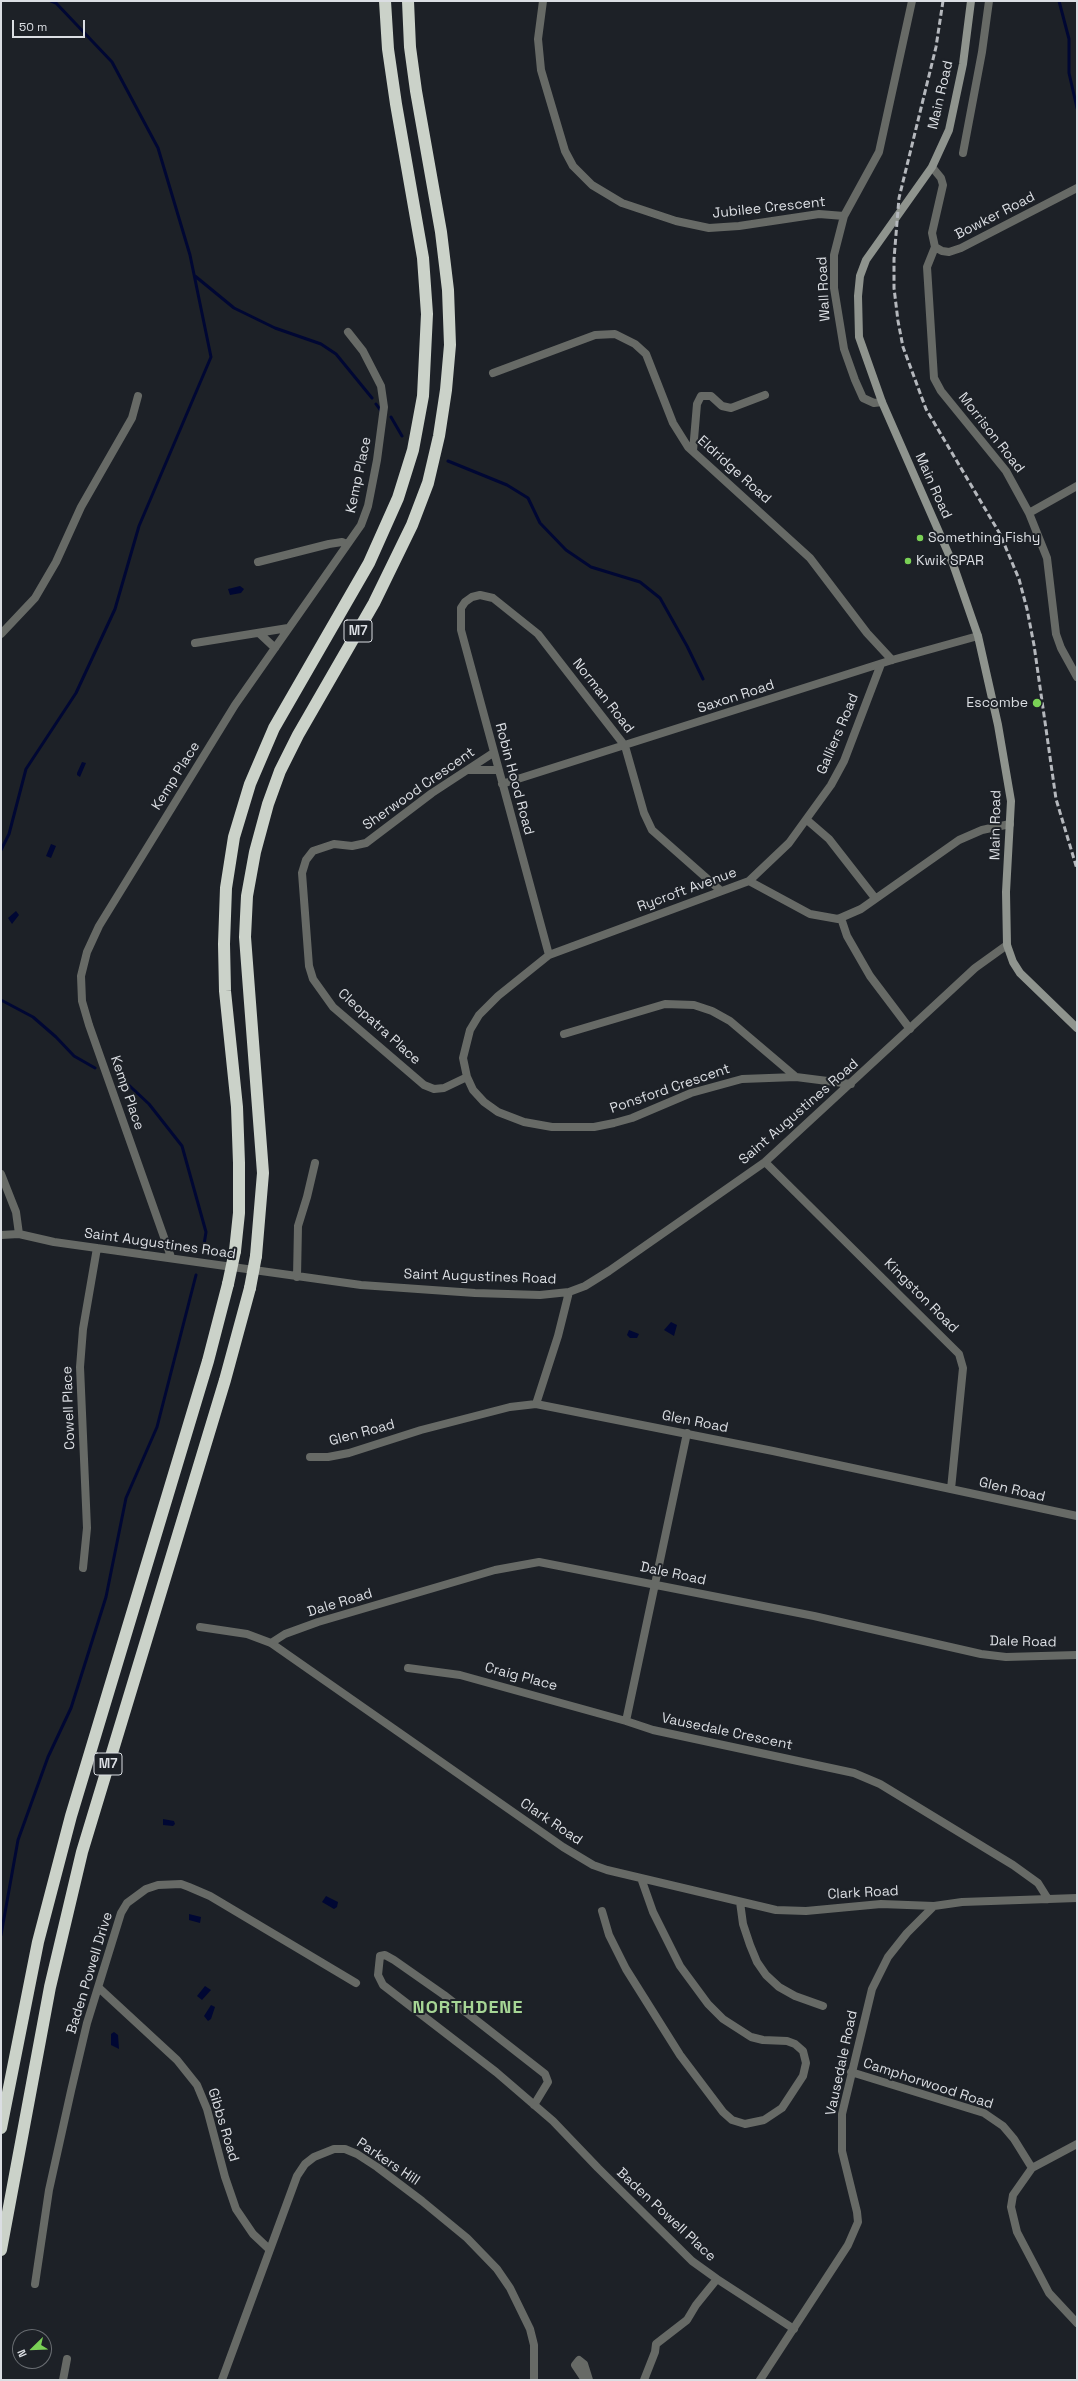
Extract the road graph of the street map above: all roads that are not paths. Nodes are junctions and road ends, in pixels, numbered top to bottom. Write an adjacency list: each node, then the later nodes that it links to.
1 (385, 1): 84 (highway, M7, bridge)
2 (408, 1): 88 (highway, M7, bridge)
3 (543, 1): 10 (street, Jubilee Crescent)
4 (912, 1): 10 (street, Wall Road)
5 (971, 1): 8 (main road, Main Road)
6 (989, 1): 7 (street)
7 (963, 154)
8 (932, 168): 11 (street, Bowker Road); 16 (main road, Main Road)
9 (1077, 188): 11 (street, Bowker Road)
10 (844, 216): 16 (street, Wall Road)
11 (935, 247): 19 (street, Morrison Road)
12 (348, 332): 20 (street, Kemp Place)
13 (493, 373): 17 (street, Eldridge Road)
14 (765, 395): 17 (street)
15 (138, 396): 25 (street)
16 (882, 402): 26 (main road, Main Road)
17 (693, 452): 29 (street, Eldridge Road)
18 (1077, 486): 19 (street)
19 (1029, 513): 31 (street, Morrison Road)
20 (347, 544): 21 (street); 23 (street, Kemp Place)
21 (258, 562)
22 (461, 608): 32 (street, Norman Road); 33 (street, Robin Hood Road)
23 (288, 628): 24 (street); 28 (street, Kemp Place)
24 (259, 633): 27 (street); 28 (street)
25 (1, 634)
26 (978, 636): 29 (street, Saxon Road); 38 (main road, Main Road)
27 (195, 643)
28 (275, 648): 58 (street, Kemp Place)
29 (892, 660): 30 (street, Saxon Road)
30 (881, 664): 32 (street, Saxon Road); 37 (street, Galliers Road)
31 (1077, 677)
32 (625, 746): 36 (street, Saxon Road); 41 (street, Norman Road)
33 (493, 753): 34 (street, Sherwood Crescent); 35 (street, Robin Hood Road)
34 (468, 770): 35 (street); 39 (street, Sherwood Crescent)
35 (498, 770): 36 (street, Robin Hood Road)
36 (502, 784): 45 (street, Robin Hood Road)
37 (807, 820): 40 (street, Galliers Road); 42 (street)
38 (1010, 824): 42 (street, Rycroft Avenue); 44 (main road, Main Road)
39 (313, 851): 49 (street, Cleopatra Place)
40 (749, 881): 41 (street, Rycroft Avenue); 43 (street, Rycroft Avenue)
41 (720, 890): 45 (street, Rycroft Avenue)
42 (876, 898): 43 (street, Rycroft Avenue)
43 (841, 918): 47 (street)
44 (1007, 945): 46 (main road, Main Road); 47 (street, Saint Augustines Road)
45 (549, 955): 49 (street, Rycroft Avenue)
46 (1077, 1028)
47 (910, 1029): 51 (street, Saint Augustines Road)
48 (564, 1034): 50 (street)
49 (467, 1077): 50 (street, Ponsford Crescent)
50 (796, 1077): 51 (street, Ponsford Crescent)
51 (851, 1084): 52 (street, Saint Augustines Road)
52 (765, 1162): 60 (street, Saint Augustines Road); 64 (street, Kingston Road)
53 (315, 1163): 59 (street)
54 (1, 1174): 55 (street)
55 (19, 1234): 56 (street, Saint Augustines Road); 57 (street, Saint Augustines Road)
56 (1, 1235)
57 (97, 1248): 58 (street, Saint Augustines Road); 66 (street, Cowell Place)
58 (171, 1257): 59 (street, Saint Augustines Road)
59 (297, 1278): 60 (street, Saint Augustines Road)
60 (569, 1292): 61 (street)
61 (536, 1404): 62 (street, Glen Road); 63 (street, Glen Road)
62 (687, 1433): 64 (street, Glen Road); 67 (street)
63 (310, 1457)
64 (951, 1489): 65 (street, Glen Road)
65 (1077, 1516)
66 (83, 1568)
67 (654, 1584): 69 (street, Dale Road); 70 (street, Dale Road); 72 (street)
68 (200, 1627): 69 (street, Clark Road)
69 (271, 1643): 73 (street, Clark Road)
70 (1077, 1655)
71 (408, 1668): 72 (street, Craig Place)
72 (626, 1721): 75 (street, Vausedale Crescent)
73 (641, 1878): 76 (street, Clark Road); 78 (street)
74 (1077, 1898): 75 (street)
75 (1048, 1899): 77 (street)
76 (740, 1902): 77 (street, Clark Road); 81 (street)
77 (934, 1906): 82 (street, Vausedale Road)
78 (602, 1910)
79 (356, 1983): 80 (street, Baden Powell Drive)
80 (99, 1988): 87 (street, Gibbs Road); 90 (street, Baden Powell Drive)
81 (823, 2006)
82 (851, 2072): 86 (street, Camphorwood Road); 92 (street, Vausedale Road)
83 (534, 2105): 83 (street, Baden Powell Place); 89 (street, Baden Powell Place)
84 (1, 2128)
85 (1077, 2144): 86 (street)
86 (1032, 2168): 91 (street)
87 (269, 2249): 95 (street, Parkers Hill); 96 (street, Parkers Hill)
88 (1, 2250)
89 (717, 2279): 92 (street, Baden Powell Place); 99 (street)
90 (35, 2284)
91 (1077, 2323)
92 (794, 2329): 100 (street, Vausedale Road)
93 (67, 2359): 94 (street)
94 (63, 2380)
95 (222, 2380)
96 (534, 2380)
97 (585, 2380): 98 (street)
98 (590, 2380)
99 (644, 2380)
100 (760, 2380)

